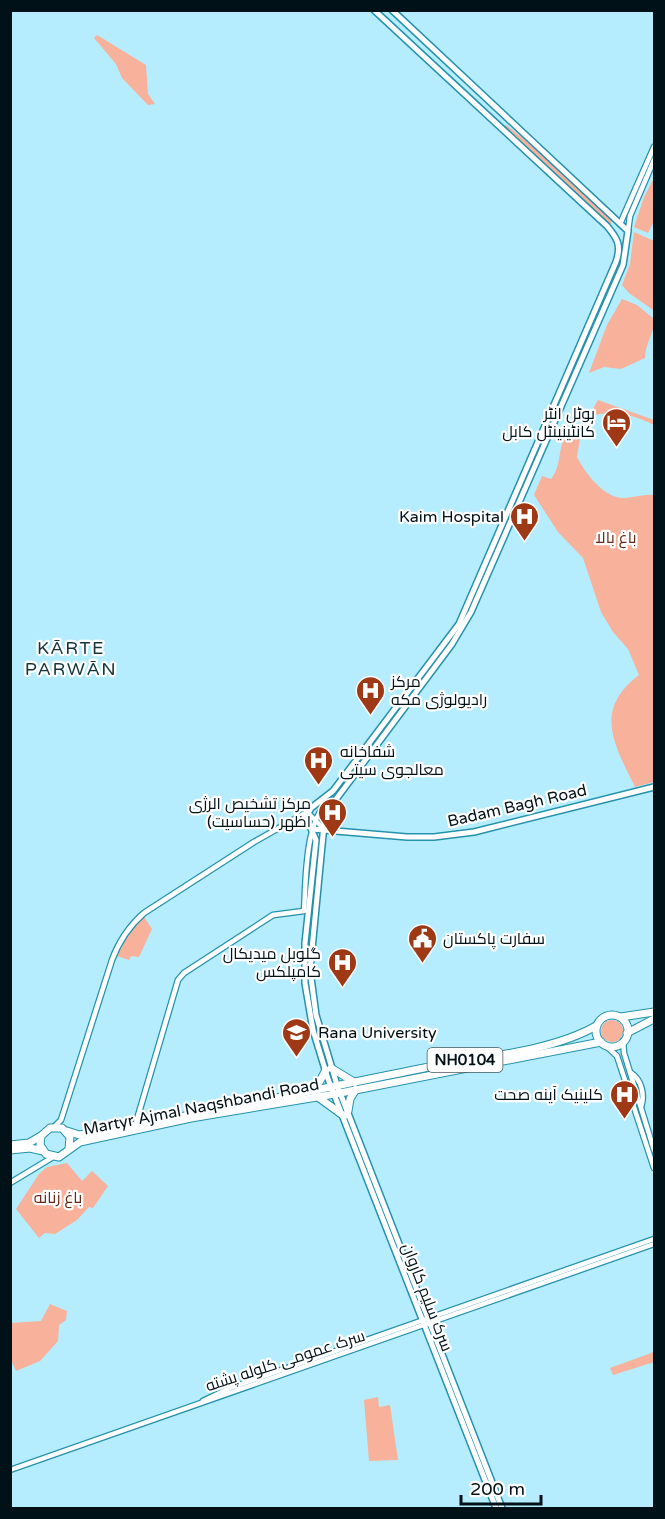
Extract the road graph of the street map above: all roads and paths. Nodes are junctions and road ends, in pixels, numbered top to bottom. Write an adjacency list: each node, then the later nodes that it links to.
1 (374, 10): 4 (main road)
2 (392, 10): 3 (main road)
3 (505, 115): 4 (main road); 7 (main road)
4 (496, 124): 9 (main road)
5 (654, 147): 7 (main road)
6 (654, 160): 8 (main road)
7 (620, 224): 8 (main road); 9 (main road)
8 (627, 233): 9 (main road); 10 (main road)
9 (616, 236): 10 (main road)
10 (503, 533): 12 (main road); 13 (main road)
11 (654, 787): 16 (main road, Badam Bagh Road)
12 (333, 800): 14 (main road); 16 (main road)
13 (307, 812): 14 (main road); 15 (main road); 30 (main road)
14 (317, 820): 15 (main road); 16 (main road)
15 (312, 829): 16 (main road, Badam Bagh Road); 24 (main road); 31 (main road)
16 (323, 829): 24 (main road)
17 (654, 1012): 18 (highway, NH0104)
18 (621, 1017): 20 (highway, NH0104); 21 (highway)
19 (654, 1019): 21 (highway)
20 (596, 1026): 23 (highway); 25 (highway, NH0104)
21 (627, 1033): 22 (highway)
22 (623, 1041): 23 (highway, NH0104); 28 (main road)
23 (603, 1044): 25 (highway, NH0104); 28 (main road)
24 (328, 1069): 25 (highway); 26 (main road); 27 (highway)
25 (355, 1086): 26 (highway, NH0104); 29 (highway)
26 (336, 1090): 27 (highway, Martyr Ajmal Naqshbandi Road / NH0104); 29 (main road)
27 (316, 1094): 29 (highway); 31 (highway, Martyr Ajmal Naqshbandi Road / NH0104)
28 (638, 1108): 37 (main road); 41 (main road)
29 (346, 1113): 45 (main road)
30 (55, 1126): 32 (highway, NH0104); 33 (highway)
31 (135, 1129): 32 (highway, Martyr Ajmal Naqshbandi Road / NH0104); 35 (highway, Martyr Ajmal Naqshbandi Road / NH0104)
32 (67, 1131): 35 (highway)
33 (41, 1136): 34 (highway); 38 (highway)
34 (10, 1145)
35 (69, 1149): 39 (highway, NH0104)
36 (10, 1150): 38 (highway)
37 (654, 1150)
38 (44, 1152): 39 (highway); 40 (main road)
39 (53, 1157): 40 (main road)
40 (37, 1167): 42 (main road)
41 (654, 1168)
42 (10, 1183)
43 (654, 1239): 45 (main road, سرک عمومی کلوله پشته)
44 (654, 1245): 45 (main road, سرک عمومی کلوله پشته)
45 (427, 1322): 46 (main road, سرک عمومی کلوله پشته); 47 (main road)
46 (10, 1470)
47 (489, 1481): 48 (main road); 49 (main road)
48 (496, 1509)
49 (502, 1509)

